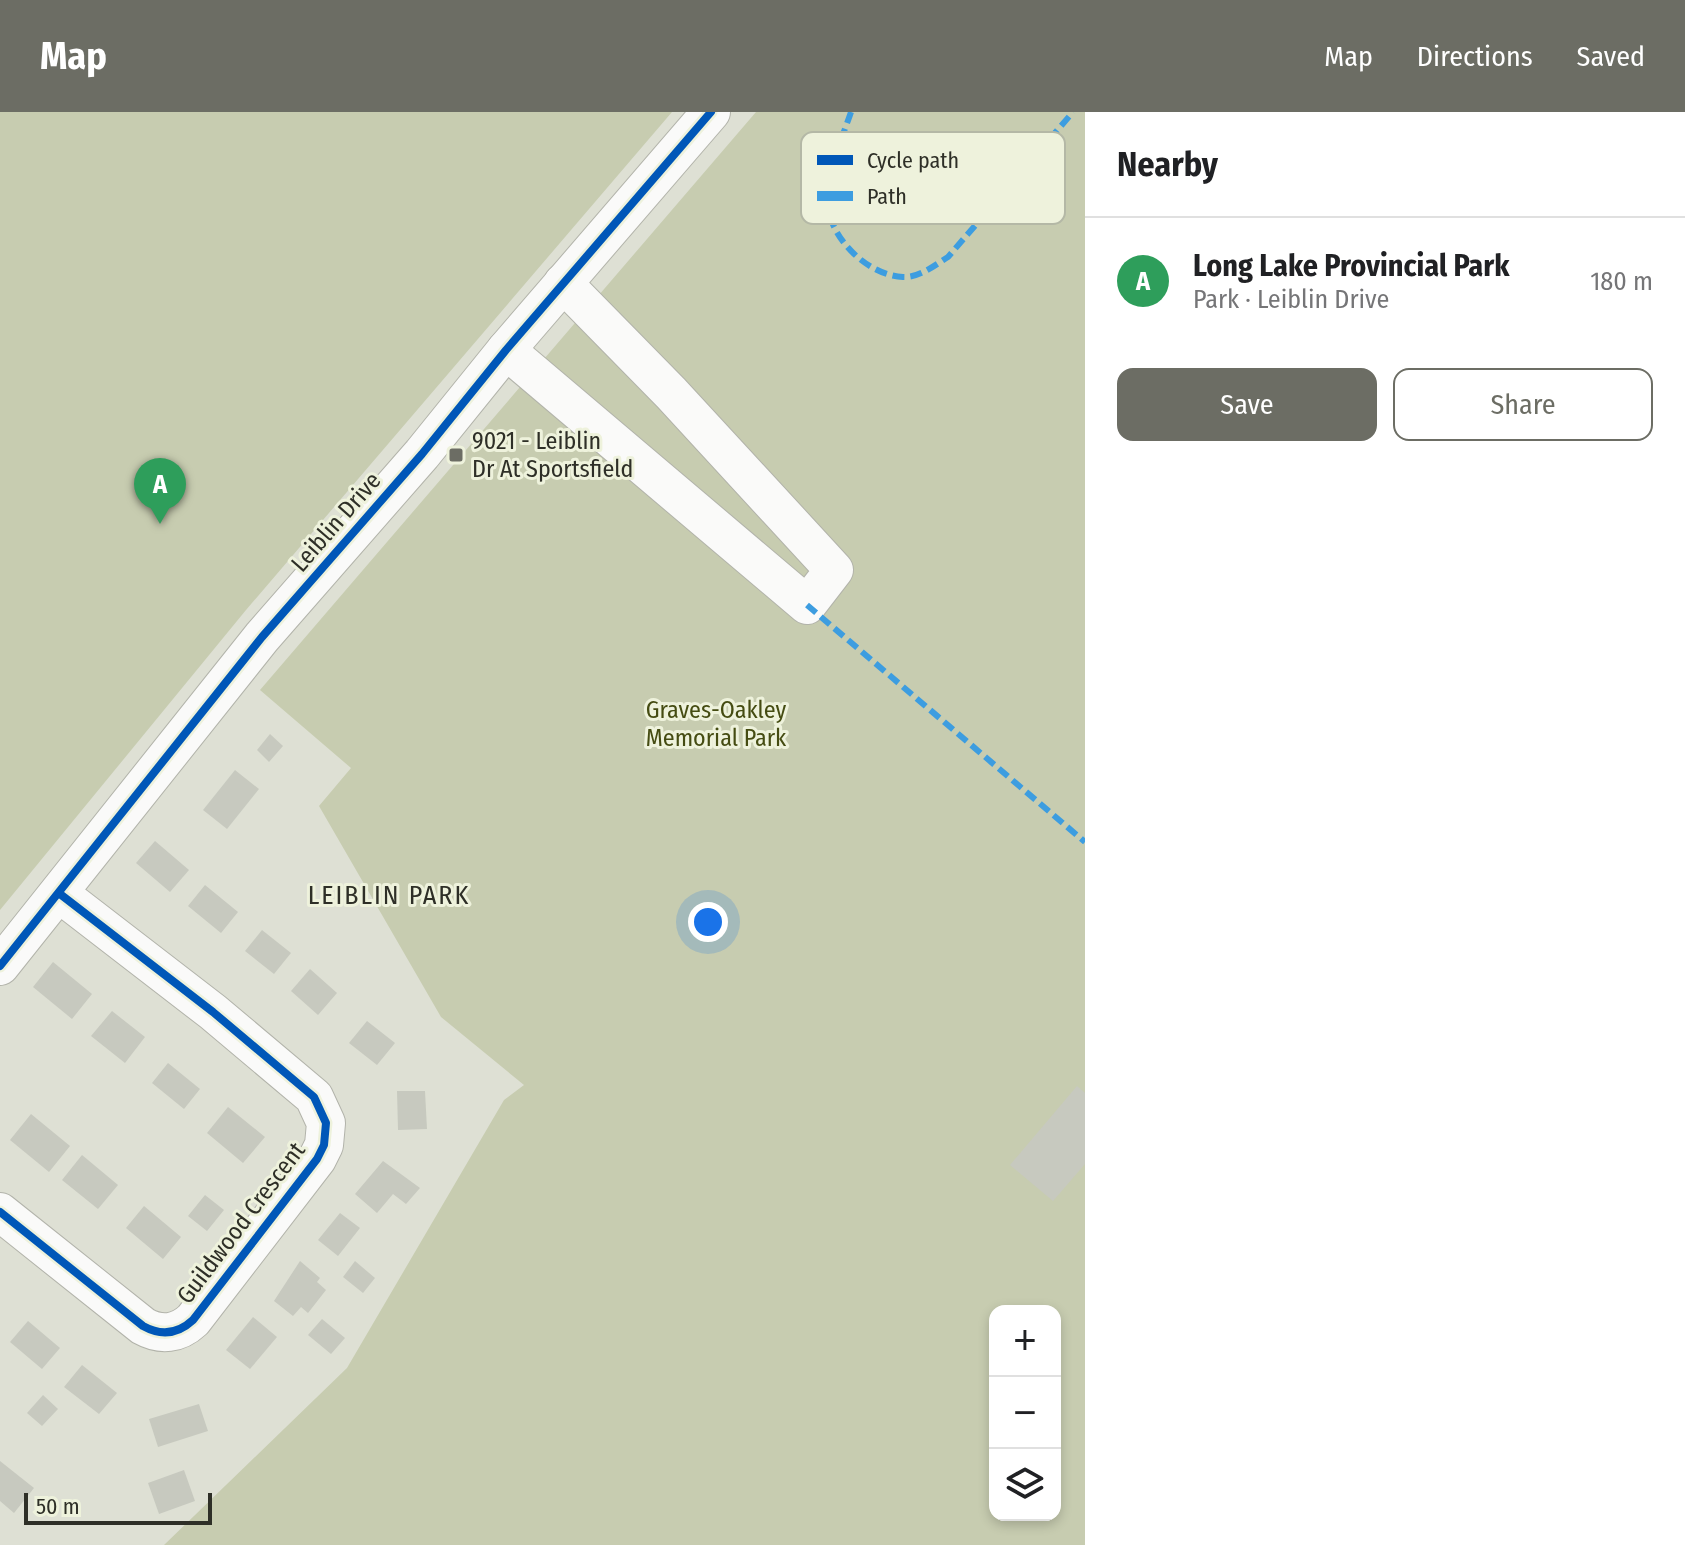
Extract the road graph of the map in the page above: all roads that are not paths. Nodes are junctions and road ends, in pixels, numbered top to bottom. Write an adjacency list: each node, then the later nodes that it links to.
1 (711, 112): 2 (street, Leiblin Drive)
2 (563, 283): 3 (street, Leiblin Drive); 3 (street)
3 (506, 350): 4 (street, Leiblin Drive)
4 (60, 894): 5 (street, Leiblin Drive); 6 (street, Guildwood Crescent)
5 (0, 966)
6 (0, 1212)

